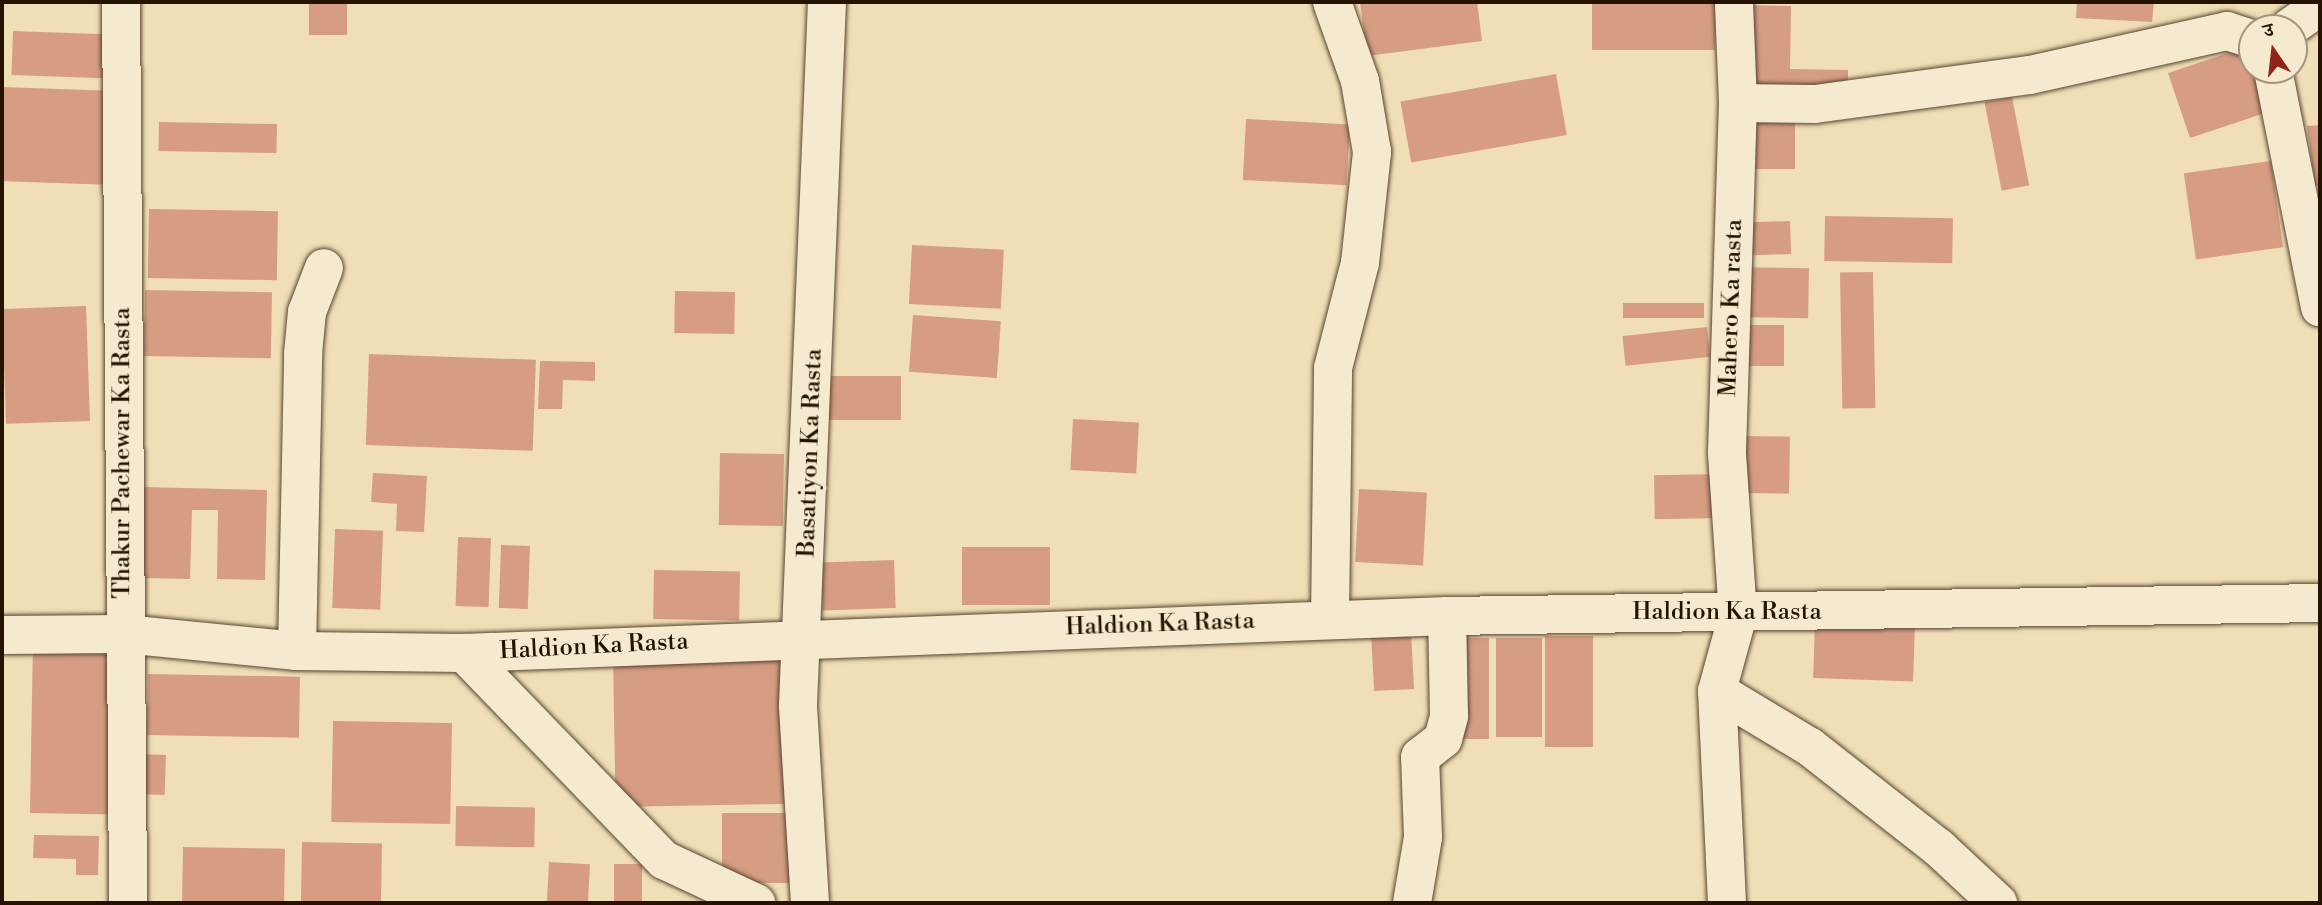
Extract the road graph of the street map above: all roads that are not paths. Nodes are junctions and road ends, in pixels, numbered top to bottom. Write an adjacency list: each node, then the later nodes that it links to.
1 (121, 2): 14 (street, Thakur Pachewar Ka Rasta)
2 (827, 2): 16 (street, Basatiyon Ka Rasta)
3 (1332, 2): 13 (street)
4 (1734, 2): 7 (street, Mahero Ka rasta)
5 (2238, 24): 7 (street)
6 (2276, 84): 9 (street)
7 (1738, 103): 11 (street, Mahero Ka rasta)
8 (324, 268): 17 (street)
9 (2320, 307)
10 (2320, 603): 11 (street, Haldion Ka Rasta)
11 (1738, 615): 12 (street, Haldion Ka Rasta); 19 (street, Mahero Ka rasta)
12 (1447, 616): 13 (street, Haldion Ka Rasta); 23 (street)
13 (1330, 620): 16 (street, Haldion Ka Rasta)
14 (124, 634): 15 (street, Haldion Ka Rasta); 17 (street, Haldion Ka Rasta); 20 (street, Thakur Pachewar Ka Rasta)
15 (2, 635)
16 (804, 637): 18 (street, Haldion Ka Rasta); 22 (street, Basatiyon Ka Rasta)
17 (297, 651): 18 (street, Haldion Ka Rasta)
18 (464, 653): 21 (street)
19 (1717, 691): 24 (street, Mahero Ka rasta); 25 (street)
20 (128, 903)
21 (757, 903)
22 (810, 903)
23 (1412, 903)
24 (1727, 903)
25 (1998, 903)

